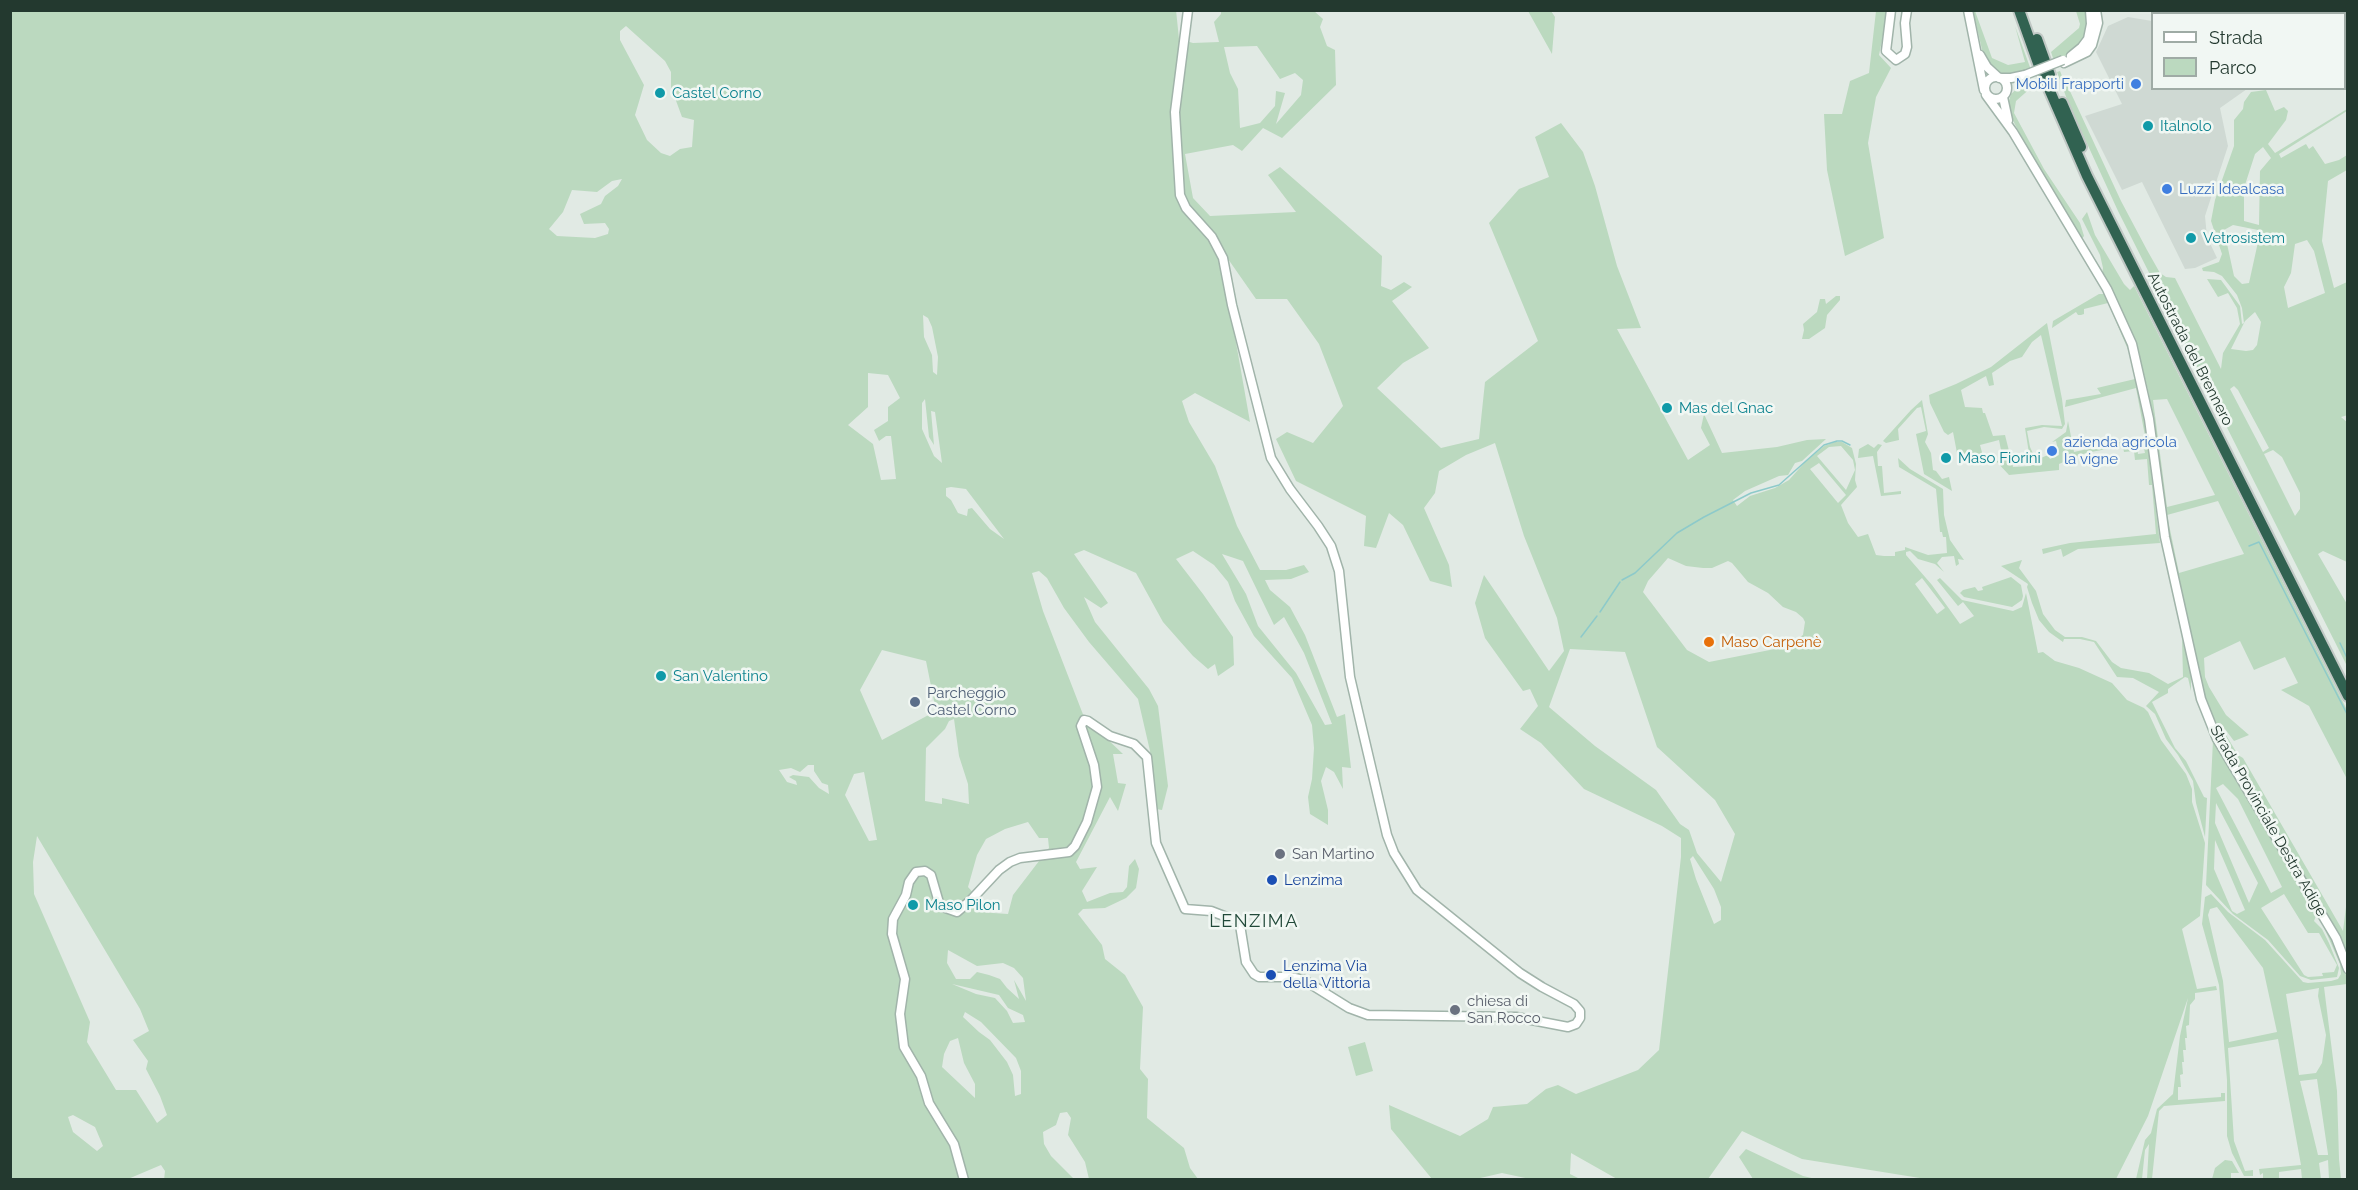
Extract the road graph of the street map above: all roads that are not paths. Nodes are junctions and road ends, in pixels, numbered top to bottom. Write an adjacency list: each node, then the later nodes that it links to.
1 (1188, 10): 19 (street)
2 (1891, 10): 3 (street)
3 (1908, 10)
4 (1968, 10): 9 (street, Strada Provinciale Destra Adige)
5 (2019, 10): 17 (highway, Autostrada del Brennero)
6 (2026, 10): 16 (highway, Autostrada del Brennero)
7 (2090, 10): 10 (street)
8 (2096, 10): 10 (street)
9 (1975, 44): 12 (street, Strada Provinciale Destra Adige); 13 (street, Strada Provinciale Destra Adige)
10 (2064, 62): 11 (street, bridge)
11 (2026, 76): 12 (street); 14 (street)
12 (1999, 78): 13 (street); 14 (street)
13 (1985, 92): 14 (street); 15 (street, Strada Provinciale Destra Adige)
14 (2004, 95): 15 (street, Strada Provinciale Destra Adige)
15 (2013, 132): 18 (street, Strada Provinciale Destra Adige)
16 (2348, 681)
17 (2348, 696)
18 (2348, 969)
19 (964, 1179)

